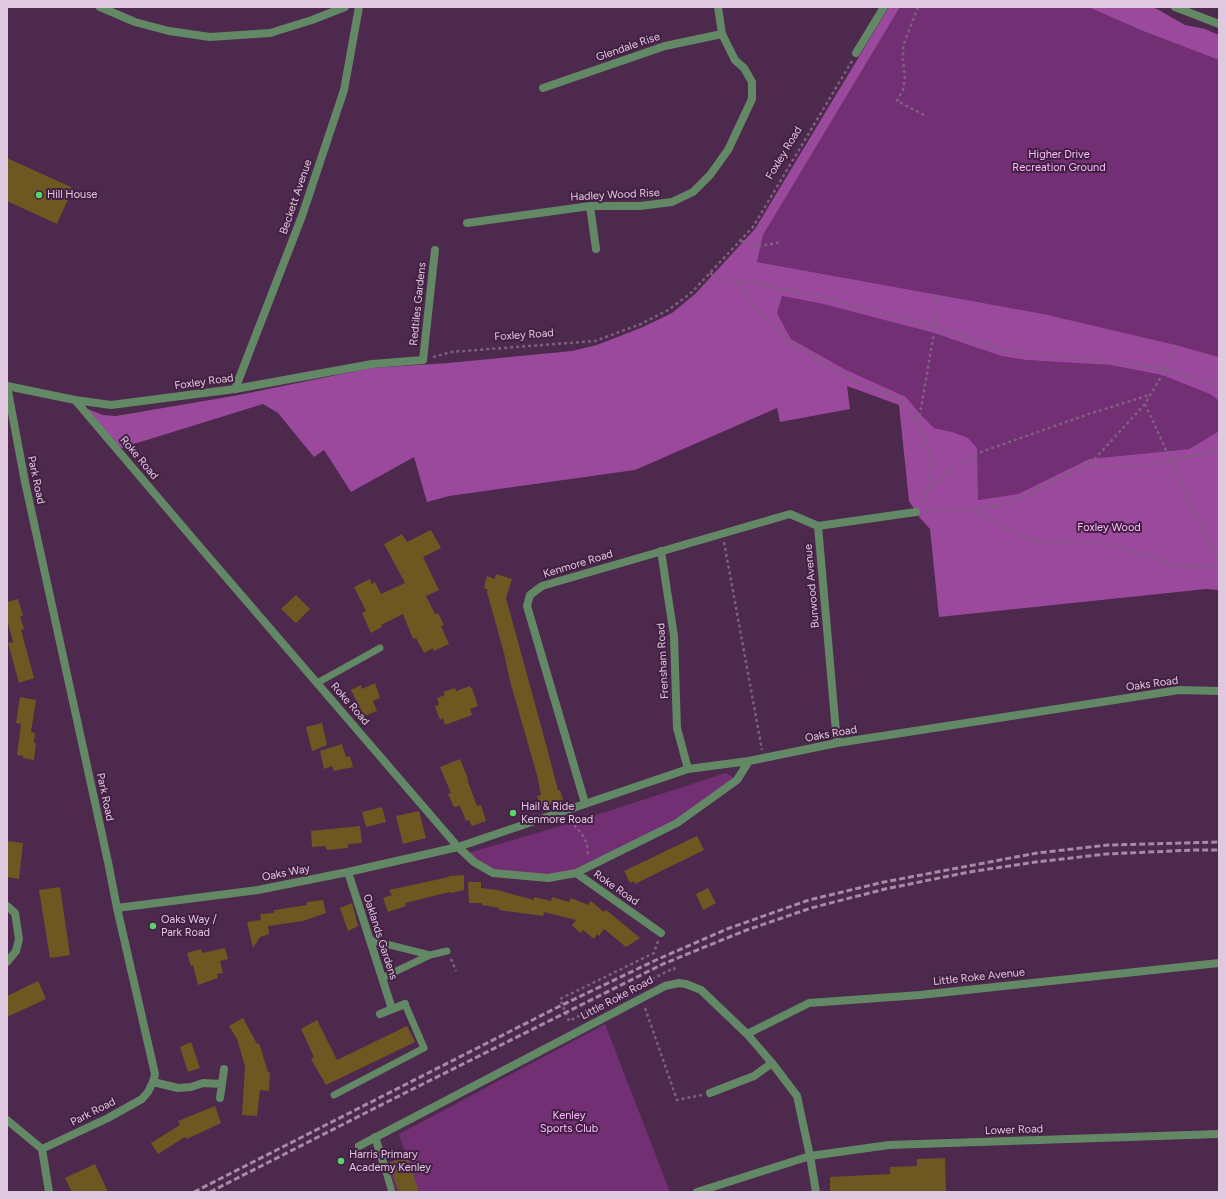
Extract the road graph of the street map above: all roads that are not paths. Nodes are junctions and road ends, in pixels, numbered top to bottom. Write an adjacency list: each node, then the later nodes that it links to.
1 (100, 7): 2 (street)
2 (345, 7)
3 (359, 7): 17 (street, Beckett Avenue)
4 (718, 7): 8 (street, Hadley Wood Rise)
5 (884, 7): 9 (street)
6 (1175, 7): 7 (street)
7 (1219, 24)
8 (722, 34): 10 (street, Glendale Rise); 11 (street, Hadley Wood Rise)
9 (856, 53)
10 (543, 88)
11 (590, 206): 12 (street, Hadley Wood Rise); 13 (street)
12 (467, 222)
13 (596, 249)
14 (435, 250): 15 (street, Redtiles Gardens)
15 (423, 360): 17 (street, Foxley Road)
16 (7, 386): 18 (street, Foxley Road); 33 (street, Park Road)
17 (235, 389): 18 (street, Foxley Road)
18 (75, 400): 23 (street, Roke Road)
19 (916, 512): 20 (street)
20 (818, 526): 21 (street, Kenmore Road); 25 (street, Burwood Avenue)
21 (661, 551): 27 (street, Frensham Road); 28 (street, Kenmore Road)
22 (380, 648): 23 (lane)
23 (317, 683): 29 (street, Roke Road)
24 (1219, 691): 25 (street, Oaks Road)
25 (837, 743): 26 (street, Oaks Road)
26 (749, 761): 27 (street, Oaks Road); 31 (street)
27 (688, 769): 28 (street, Oaks Road)
28 (585, 803): 29 (street, Oaks Road)
29 (458, 847): 30 (street, Oaks Way); 31 (street, Roke Road)
30 (348, 872): 33 (street, Oaks Way); 35 (street, Oaklands Gardens)
31 (576, 873): 34 (street, Roke Road)
32 (7, 906): 38 (street)
33 (117, 908): 47 (street, Park Road)
34 (661, 933)
35 (370, 940): 37 (lane); 40 (street, Oaklands Gardens)
36 (447, 952): 37 (lane)
37 (430, 955): 40 (lane)
38 (7, 962)
39 (1219, 964): 44 (street, Little Roke Avenue)
40 (382, 978): 42 (street, Oaklands Gardens)
41 (405, 1004): 42 (street); 50 (lane)
42 (392, 1009): 43 (street)
43 (380, 1014)
44 (747, 1034): 45 (street, Little Roke Road); 54 (street, Little Roke Road)
45 (772, 1063): 49 (street); 57 (street, Little Roke Road)
46 (224, 1069): 48 (street)
47 (153, 1082): 48 (street); 56 (street, Park Road)
48 (222, 1084): 51 (street)
49 (710, 1093)
50 (334, 1095)
51 (220, 1098)
52 (7, 1120): 56 (street)
53 (1219, 1134): 57 (street, Lower Road)
54 (375, 1137): 55 (street, Little Roke Road); 58 (street)
55 (359, 1146)
56 (42, 1149): 59 (street)
57 (810, 1156): 61 (street, Lower Road); 62 (street, Little Roke Road)
58 (384, 1165): 60 (lane)
59 (49, 1192)
60 (392, 1192)
61 (698, 1192)
62 (816, 1192)

